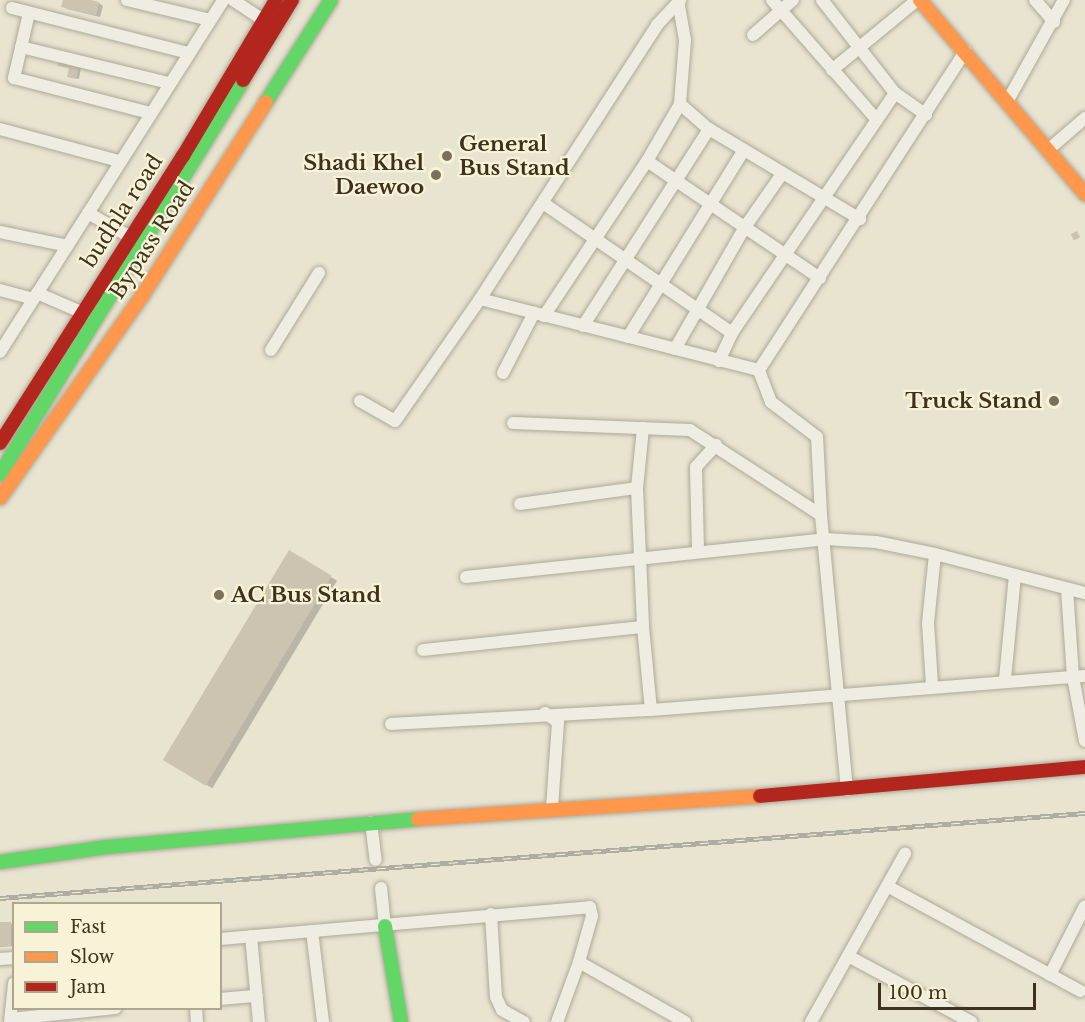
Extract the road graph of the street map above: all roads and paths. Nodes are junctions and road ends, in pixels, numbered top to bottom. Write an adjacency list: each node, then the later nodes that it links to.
1 (127, 0): 17 (street)
2 (223, 0): 17 (street)
3 (232, 0): 19 (street)
4 (276, 0): 19 (main road)
5 (292, 0): 19 (main road)
6 (331, 0): 80 (main road, Bypass Road)
7 (772, 0): 15 (street)
8 (793, 0): 15 (street)
9 (822, 0): 21 (street)
10 (918, 0): 21 (street); 23 (main road)
11 (1035, 0): 18 (street)
12 (1064, 0): 18 (street)
13 (679, 1): 29 (street); 44 (street)
14 (12, 8): 16 (street)
15 (782, 11): 20 (street); 25 (street)
16 (29, 13): 22 (street); 24 (street)
17 (210, 20): 24 (street)
18 (1054, 22): 28 (street)
19 (270, 24): 51 (main road)
20 (753, 35)
21 (858, 45): 25 (street); 27 (street)
22 (21, 46): 26 (street); 30 (street)
23 (965, 51): 28 (main road); 31 (street)
24 (188, 53): 26 (street)
25 (831, 70): 33 (street)
26 (169, 83): 30 (street)
27 (895, 93): 31 (street); 33 (street)
28 (1008, 100): 37 (main road)
29 (680, 104): 35 (street); 39 (street)
30 (150, 113): 38 (street)
31 (926, 114): 47 (street)
32 (1085, 118): 37 (street)
33 (877, 120): 43 (street)
34 (0, 129): 38 (street)
35 (709, 129): 36 (street); 41 (street)
36 (744, 150): 40 (street); 45 (street)
37 (1048, 150): 42 (main road)
38 (119, 161): 46 (street)
39 (647, 161): 41 (street); 50 (street)
40 (782, 174): 43 (street); 48 (street)
41 (674, 179): 45 (street); 54 (street)
42 (1085, 194)
43 (822, 196): 47 (street); 53 (street)
44 (543, 203): 50 (street); 60 (street)
45 (710, 204): 48 (street); 57 (street)
46 (88, 213): 51 (street); 52 (street)
47 (860, 219): 56 (street)
48 (745, 227): 53 (street); 61 (street)
49 (0, 231): 52 (street)
50 (596, 239): 54 (street); 62 (street)
51 (136, 240): 63 (main road)
52 (68, 246): 59 (street)
53 (785, 254): 56 (street); 65 (street)
54 (625, 259): 57 (street); 64 (street)
55 (319, 273): 68 (street)
56 (820, 278): 71 (street)
57 (661, 284): 61 (street); 66 (street)
58 (0, 290): 59 (street)
59 (35, 296): 63 (street); 69 (street)
60 (480, 299): 62 (street); 73 (street)
61 (696, 308): 65 (street); 67 (street)
62 (539, 314): 64 (street); 72 (street)
63 (88, 315): 76 (main road); 78 (main road)
64 (583, 326): 66 (street)
65 (732, 333): 70 (street)
66 (628, 337): 67 (street)
67 (675, 349): 70 (street)
68 (271, 350)
69 (0, 352)
70 (720, 361): 71 (street)
71 (759, 370): 82 (street)
72 (503, 373)
73 (360, 401)
74 (513, 423): 75 (street)
75 (643, 428): 77 (street); 79 (street)
76 (0, 442)
77 (716, 445): 82 (street); 84 (street)
78 (0, 474)
79 (637, 488): 81 (street); 86 (street)
80 (0, 498)
81 (520, 504)
82 (821, 514): 83 (street)
83 (825, 539): 84 (street); 85 (street); 96 (street)
84 (698, 550): 86 (street)
85 (935, 554): 87 (street); 95 (street)
86 (640, 556): 88 (street); 91 (street)
87 (1015, 575): 89 (street); 94 (street)
88 (466, 577)
89 (1066, 589): 90 (street); 93 (street)
90 (1085, 593)
91 (643, 627): 92 (street); 97 (street)
92 (423, 650)
93 (1079, 676): 94 (street); 100 (street)
94 (1005, 679): 95 (street)
95 (932, 685): 96 (street)
96 (838, 694): 97 (street); 102 (street)
97 (651, 710): 98 (street)
98 (545, 713): 99 (street); 103 (street)
99 (391, 724)
100 (1085, 741)
101 (1085, 767): 102 (main road)
102 (847, 790): 103 (main road)
103 (552, 808): 104 (main road)
104 (371, 822): 106 (street); 107 (main road)
105 (905, 854): 108 (street)
106 (376, 860)
107 (0, 862)
108 (887, 886): 116 (street); 118 (street)
109 (381, 888): 112 (street)
110 (1085, 906): 118 (street)
111 (491, 914): 112 (street); 117 (street); 128 (street)
112 (385, 926): 113 (street); 127 (main road)
113 (312, 931): 114 (street); 126 (street)
114 (251, 936): 115 (street); 120 (street)
115 (222, 939)
116 (848, 956): 131 (street); 132 (street)
117 (579, 962): 129 (street); 130 (street)
118 (1050, 975): 119 (street)
119 (1080, 991)
120 (257, 996): 121 (street); 125 (street)
121 (222, 999)
122 (12, 1002): 124 (street)
123 (98, 1010): 124 (street)
124 (10, 1020)
125 (260, 1022)
126 (323, 1022)
127 (401, 1022)
128 (524, 1022)
129 (557, 1022)
130 (686, 1022)
131 (812, 1022)
132 (971, 1022)

